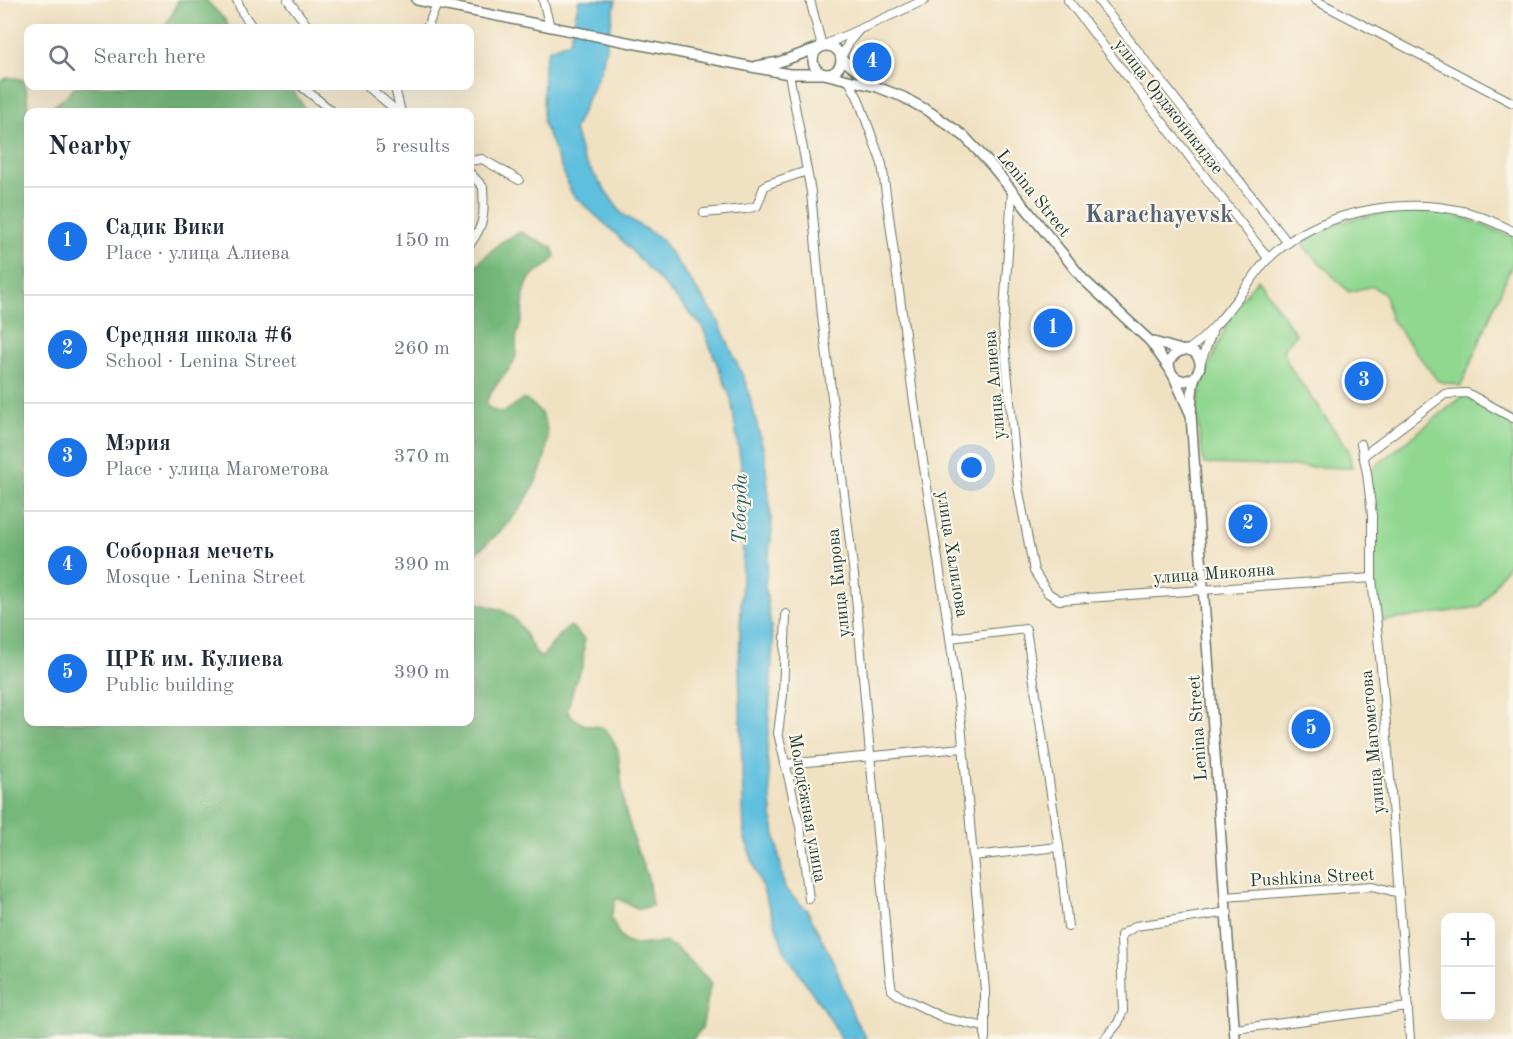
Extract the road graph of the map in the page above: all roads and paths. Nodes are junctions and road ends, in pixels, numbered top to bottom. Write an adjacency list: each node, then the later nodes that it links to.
1 (237, 0): 11 (street)
2 (288, 0): 12 (street)
3 (417, 0): 10 (main road, Lenina Street)
4 (543, 0): 14 (street)
5 (810, 0): 16 (street)
6 (925, 0): 15 (street)
7 (1068, 0): 39 (street, улица Орджоникидзе)
8 (1098, 0): 38 (street, улица Орджоникидзе)
9 (1315, 0): 26 (street)
10 (432, 2): 13 (street); 14 (main road, Lenina Street)
11 (250, 24)
12 (306, 24)
13 (428, 24)
14 (549, 27): 18 (main road, Lenina Street)
15 (862, 27): 16 (street); 17 (street)
16 (822, 46): 17 (main road); 18 (main road, Lenina Street); 20 (main road)
17 (841, 58): 20 (main road); 22 (main road, Lenina Street)
18 (752, 67): 19 (main road, Lenina Street)
19 (789, 74): 20 (main road, Lenina Street); 31 (street, улица Кирова)
20 (824, 74): 21 (main road, Lenina Street)
21 (849, 81): 22 (main road, Lenina Street); 55 (street, улица Халилова)
22 (877, 87): 34 (main road, Lenina Street)
23 (306, 90): 27 (street)
24 (372, 90): 28 (street)
25 (396, 90): 29 (street)
26 (1513, 103)
27 (328, 108)
28 (395, 108)
29 (399, 108)
30 (474, 160): 33 (street)
31 (807, 171): 35 (street); 57 (street, улица Кирова)
32 (474, 177): 37 (street)
33 (519, 180)
34 (1012, 192): 41 (main road, Lenina Street); 53 (street, улица Алиева)
35 (704, 213)
36 (1513, 231): 38 (street)
37 (474, 238)
38 (1288, 243): 39 (street)
39 (1268, 258): 40 (street)
40 (1214, 328): 42 (street); 43 (street)
41 (1150, 342): 42 (main road, Lenina Street); 44 (main road, Lenina Street)
42 (1184, 350): 43 (main road); 44 (main road)
43 (1200, 364): 46 (main road)
44 (1169, 368): 45 (main road)
45 (1174, 377): 46 (main road); 47 (main road, Lenina Street)
46 (1195, 377): 47 (main road, Lenina Street)
47 (1191, 415): 52 (main road, Lenina Street)
48 (1513, 418): 50 (street)
49 (1361, 444): 50 (street, улица Магометова)
50 (1364, 456): 51 (street, улица Магометова)
51 (1372, 578): 52 (street, улица Микояна); 61 (street, улица Магометова)
52 (1203, 589): 53 (street, улица Микояна); 62 (main road, Lenina Street)
53 (1059, 600)
54 (786, 614): 58 (street, Молодёжная улица)
55 (950, 638): 56 (street, улица Халилова); 59 (street)
56 (962, 748): 57 (street); 60 (street, улица Халилова)
57 (871, 756): 58 (street); 67 (street, улица Кирова)
58 (785, 764): 63 (street, Молодёжная улица)
59 (1059, 847): 60 (street); 65 (street)
60 (973, 856): 67 (street, улица Халилова)
61 (1400, 893): 62 (street, Pushkina Street); 66 (street, улица Магометова)
62 (1225, 897): 64 (main road, Lenina Street)
63 (809, 899)
64 (1228, 912): 68 (main road, Lenina Street); 70 (street)
65 (1068, 927)
66 (1408, 1007): 68 (street); 72 (street, улица Магометова)
67 (986, 1026): 69 (street, улица Халилова)
68 (1235, 1029): 71 (main road, Lenina Street)
69 (985, 1039)
70 (1105, 1039)
71 (1235, 1039)
72 (1410, 1039)

